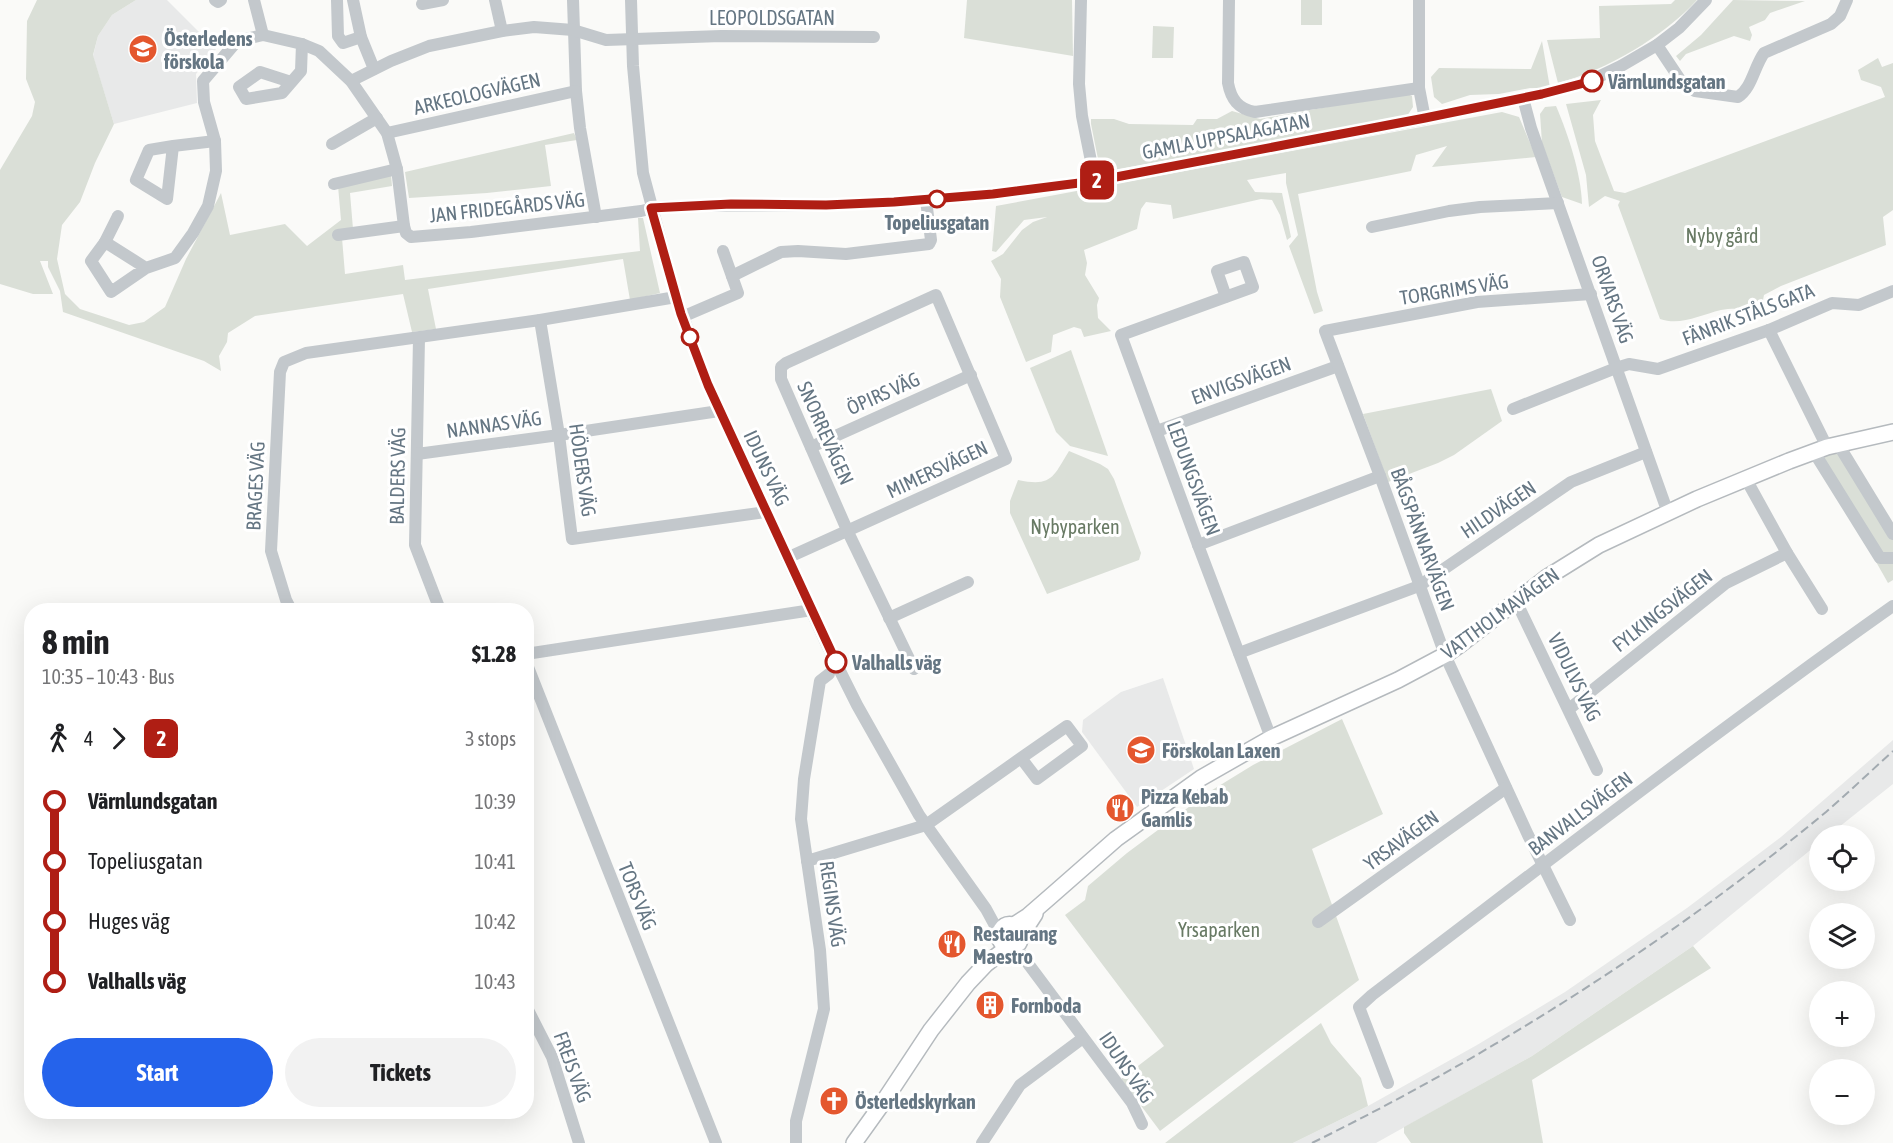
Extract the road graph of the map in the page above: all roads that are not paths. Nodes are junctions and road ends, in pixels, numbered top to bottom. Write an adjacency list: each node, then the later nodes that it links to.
1 (215, 0): 2 (street)
2 (221, 0)
3 (254, 0): 18 (street)
4 (337, 0): 19 (street)
5 (353, 0): 19 (street)
6 (443, 0): 15 (street)
7 (495, 0): 17 (street)
8 (573, 0): 16 (street)
9 (631, 0): 21 (street, IDUNS VÄG)
10 (1081, 0): 37 (street)
11 (1229, 0): 27 (street)
12 (1419, 0): 27 (street)
13 (1706, 0): 23 (street, GAMLA UPPSALAGATAN)
14 (1847, 0): 23 (street)
15 (422, 4)
16 (573, 30): 17 (street, LEOPOLDSGATAN); 21 (street, LEOPOLDSGATAN); 28 (street)
17 (502, 31): 24 (street, LEOPOLDSGATAN)
18 (263, 36): 22 (street); 33 (street)
19 (361, 37): 24 (street)
20 (874, 37): 21 (street, LEOPOLDSGATAN)
21 (633, 39): 41 (street, IDUNS VÄG)
22 (302, 44): 25 (street); 26 (street)
23 (1657, 45): 29 (street, GAMLA UPPSALAGATAN)
24 (374, 69): 25 (street, LEOPOLDSGATAN)
25 (351, 81): 30 (street)
26 (291, 82)
27 (1419, 88): 31 (street)
28 (576, 91): 32 (street, ARKEOLOGVÄGEN); 43 (street)
29 (1523, 98): 31 (street, GAMLA UPPSALAGATAN); 40 (street, ORVARS VÄG)
30 (377, 118): 32 (street); 34 (street)
31 (1425, 118): 37 (street, GAMLA UPPSALAGATAN)
32 (387, 133): 36 (street)
33 (215, 141): 35 (street); 49 (street)
34 (332, 144)
35 (173, 146)
36 (397, 169): 38 (street); 44 (street)
37 (1095, 181): 39 (street, GAMLA UPPSALAGATAN)
38 (334, 184)
39 (926, 200): 41 (street, GAMLA UPPSALAGATAN); 50 (street)
40 (1558, 203): 45 (street); 52 (street, ORVARS VÄG)
41 (651, 208): 43 (street, JAN FRIDEGÅRDS VÄG); 54 (street, IDUNS VÄG)
42 (118, 216): 47 (street)
43 (596, 217): 44 (street, JAN FRIDEGÅRDS VÄG)
44 (404, 226): 46 (street, JAN FRIDEGÅRDS VÄG)
45 (1372, 227)
46 (338, 235)
47 (105, 242): 49 (street); 49 (street)
48 (723, 251): 50 (street)
49 (146, 268)
50 (732, 276): 56 (street)
51 (1893, 291): 58 (street, FÄNRIK STÅLS GATA)
52 (1591, 294): 59 (street, TORGRIMS VÄG); 62 (street, ORVARS VÄG)
53 (936, 296): 63 (street, MIMERSVÄGEN); 69 (street, SNORREVÄGEN)
54 (676, 297): 56 (street, IDUNS VÄG); 57 (street)
55 (1226, 297): 66 (street, LEDUNGSVÄGEN)
56 (682, 318): 65 (street, IDUNS VÄG)
57 (540, 320): 60 (street); 68 (street, HÖDERS VÄG)
58 (1768, 330): 62 (street, FÄNRIK STÅLS GATA); 70 (street)
59 (1325, 331): 61 (street, BÅGSPÄNNARVÄGEN)
60 (419, 338): 72 (street, BALDERS VÄG); 86 (street, BRAGES VÄG)
61 (1338, 366): 66 (street, ENVIGSVÄGEN); 73 (street, BÅGSPÄNNARVÄGEN)
62 (1616, 368): 64 (street, FÄNRIK STÅLS GATA); 71 (street, ORVARS VÄG)
63 (971, 375): 69 (street, ÖPIRS VÄG); 77 (street, MIMERSVÄGEN)
64 (1513, 409)
65 (719, 411): 68 (street, NANNAS VÄG); 75 (street, IDUNS VÄG)
66 (1156, 431): 79 (street, LEDUNGSVÄGEN)
67 (1893, 432): 70 (main road, VATTHOLMAVÄGEN)
68 (559, 435): 72 (street, NANNAS VÄG); 75 (street, HÖDERS VÄG)
69 (811, 447): 77 (street, SNORREVÄGEN)
70 (1826, 448): 74 (main road, VATTHOLMAVÄGEN); 78 (street); 82 (street)
71 (1646, 452): 76 (street, ORVARS VÄG); 84 (street, HILDVÄGEN)
72 (417, 454): 87 (street, BALDERS VÄG)
73 (1380, 476): 79 (street); 84 (street, BÅGSPÄNNARVÄGEN)
74 (1746, 479): 76 (main road, VATTHOLMAVÄGEN); 80 (street)
75 (766, 512): 81 (street, IDUNS VÄG)
76 (1668, 513): 85 (main road, VATTHOLMAVÄGEN)
77 (848, 532): 81 (street, MIMERSVÄGEN); 91 (street, SNORREVÄGEN)
78 (1893, 534)
79 (1198, 545): 93 (street, LEDUNGSVÄGEN)
80 (1787, 553): 89 (street); 98 (street, FYLKINGSVÄGEN)
81 (787, 558): 90 (street, IDUNS VÄG)
82 (1893, 558)
83 (968, 582): 91 (street)
84 (1419, 586): 93 (street, HILDVÄGEN); 94 (street, BÅGSPÄNNARVÄGEN)
85 (1516, 601): 94 (main road, VATTHOLMAVÄGEN); 98 (street, VIDULVS VÄG)
86 (289, 603)
87 (437, 603)
88 (1893, 606): 105 (street, BANVALLSVÄGEN)
89 (1822, 609)
90 (812, 610): 92 (street); 103 (street, IDUNS VÄG)
91 (889, 618): 95 (street, SNORREVÄGEN)
92 (534, 653)
93 (1239, 653): 99 (street, LEDUNGSVÄGEN)
94 (1445, 655): 99 (main road, VATTHOLMAVÄGEN); 102 (street, BÅGSPÄNNARVÄGEN)
95 (914, 669)
96 (829, 674): 104 (street, REGINS VÄG)
97 (534, 682): 114 (street, TORS VÄG)
98 (1569, 709): 101 (street, VIDULVS VÄG)
99 (1271, 738): 108 (main road, VATTHOLMAVÄGEN)
100 (1021, 758): 100 (street); 103 (street)
101 (1597, 770)
102 (1506, 788): 105 (street, BÅGSPÄNNARVÄGEN); 107 (street, YRSAVÄGEN)
103 (926, 825): 104 (street); 108 (street, IDUNS VÄG)
104 (807, 861): 115 (street, REGINS VÄG)
105 (1543, 865): 106 (street, BÅGSPÄNNARVÄGEN); 111 (street, BANVALLSVÄGEN)
106 (1570, 920)
107 (1318, 922)
108 (1010, 936): 110 (street, IDUNS VÄG); 116 (main road, VATTHOLMAVÄGEN)
109 (534, 1022): 113 (street, FREJS VÄG)
110 (1083, 1038): 112 (street, IDUNS VÄG); 117 (street)
111 (1388, 1083)
112 (1142, 1124)
113 (579, 1143)
114 (716, 1143)
115 (796, 1143)
116 (854, 1143)
117 (982, 1143)

